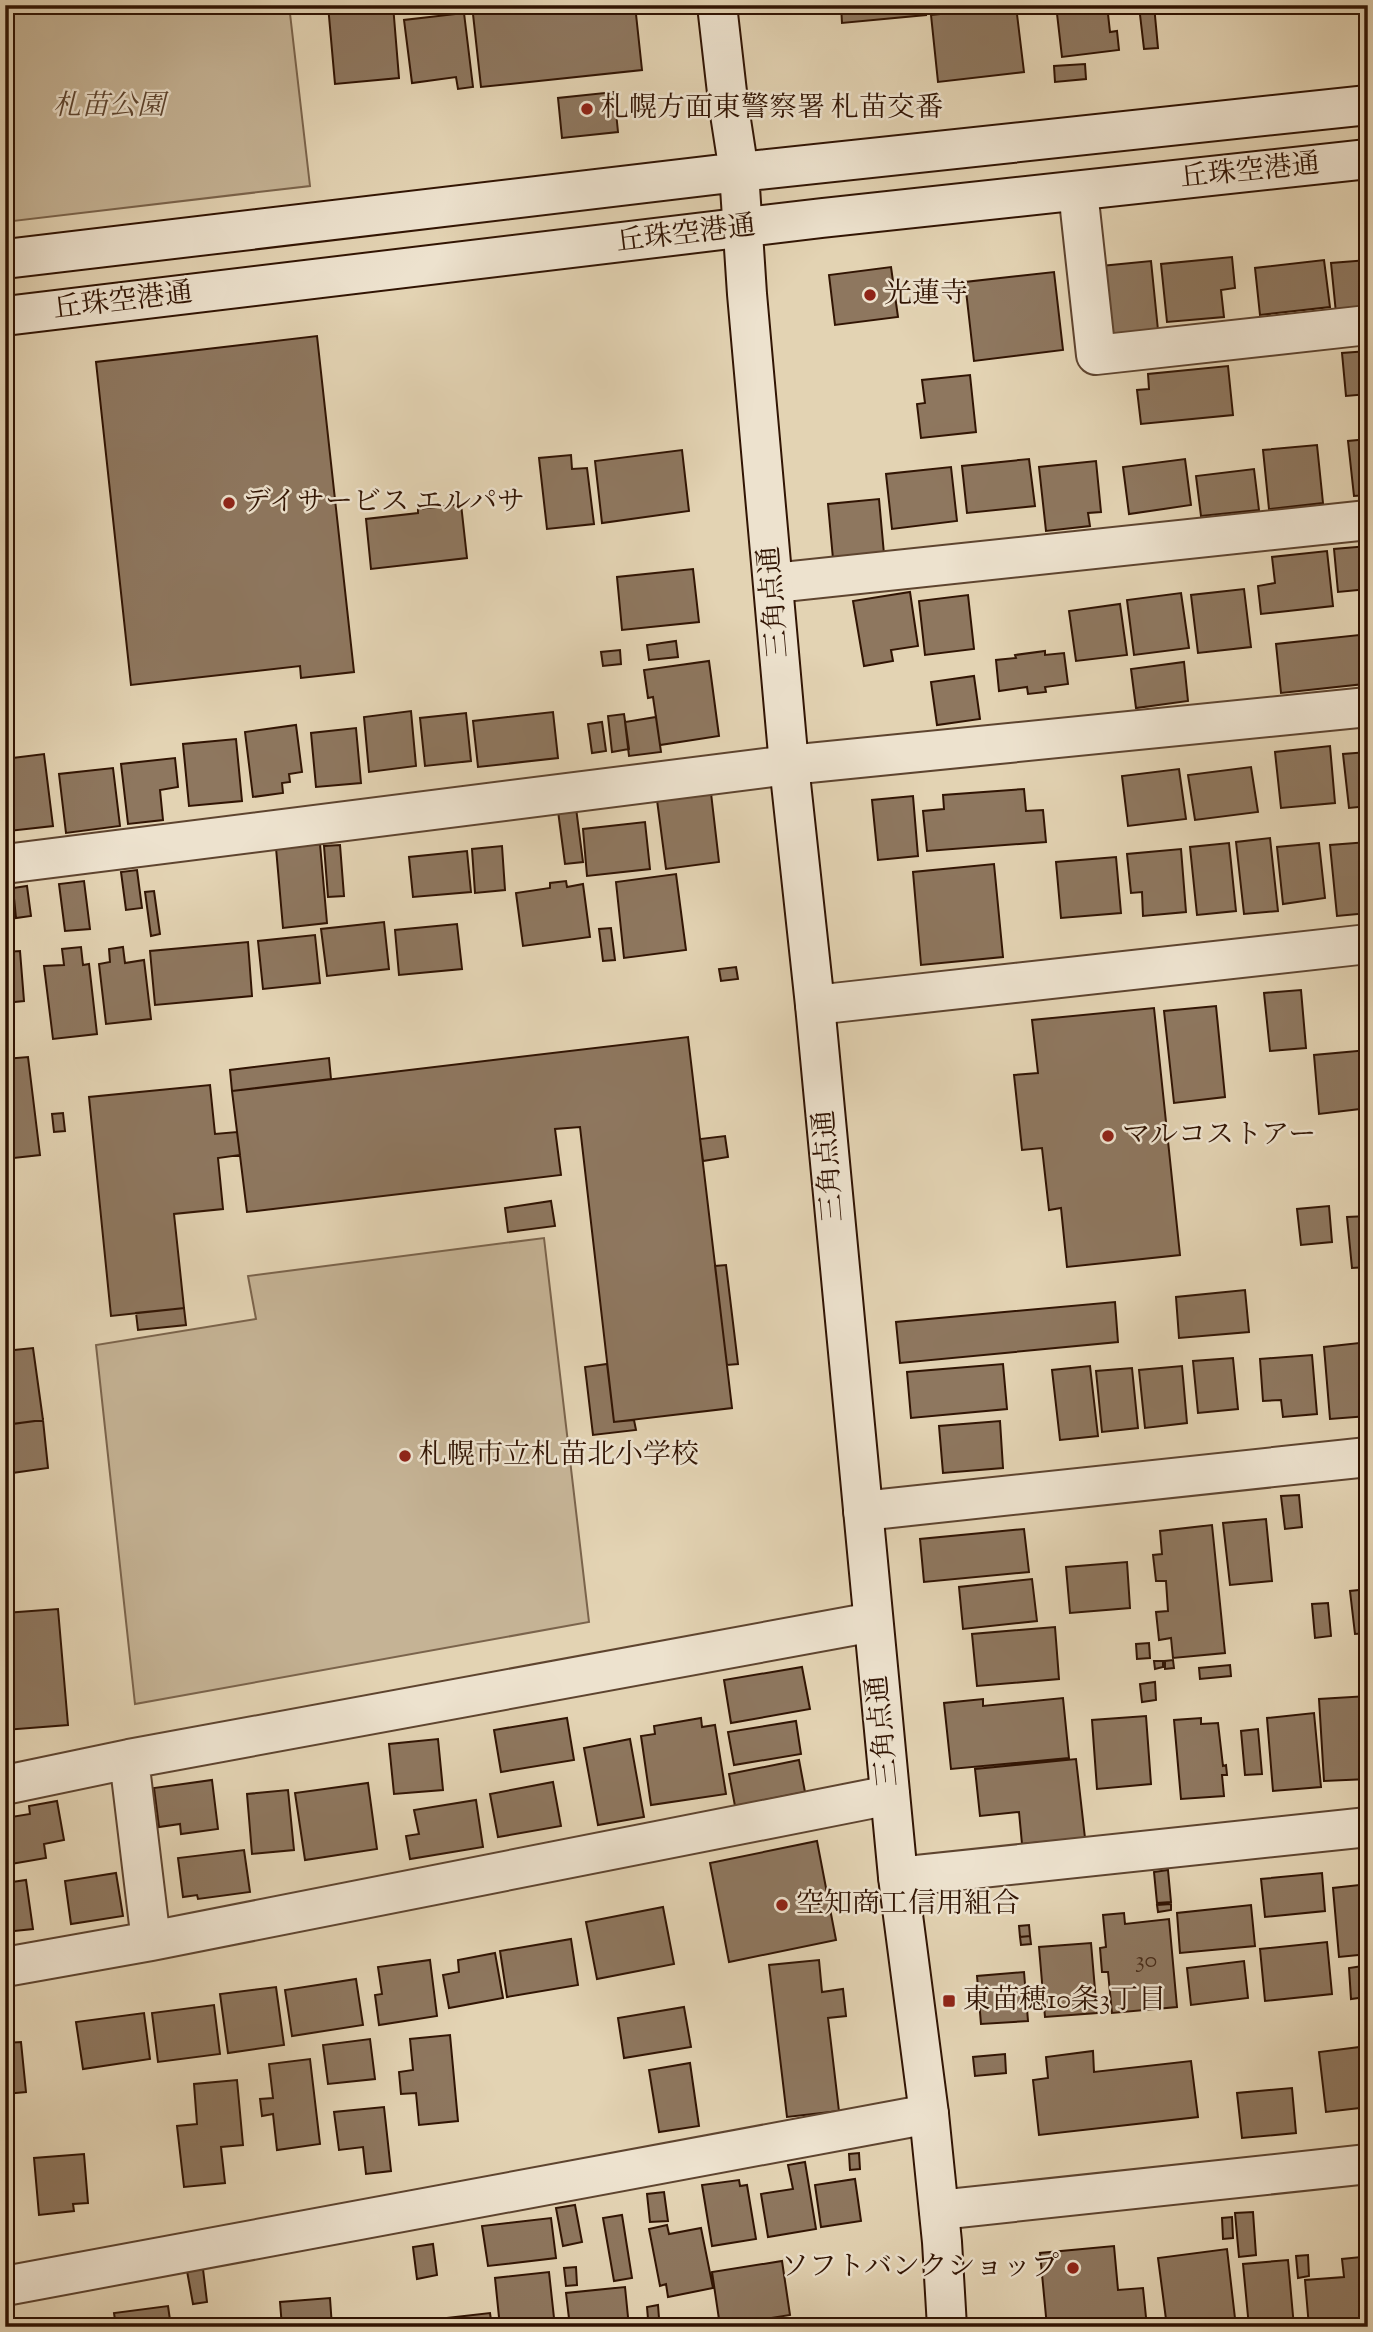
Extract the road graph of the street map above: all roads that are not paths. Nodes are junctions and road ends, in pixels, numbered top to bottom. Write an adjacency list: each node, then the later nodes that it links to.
1 (717, 5): 4 (street, 三角点通)
2 (1368, 105): 4 (street, 丘珠空港通)
3 (1368, 159): 5 (street, 丘珠空港通)
4 (739, 172): 6 (street, 三角点通); 7 (street, 丘珠空港通)
5 (1078, 191): 6 (street, 丘珠空港通); 9 (street)
6 (742, 228): 8 (street, 丘珠空港通); 11 (street, 三角点通)
7 (5, 259)
8 (5, 316)
9 (1368, 325)
10 (1368, 520): 11 (street)
11 (774, 583): 13 (street, 三角点通)
12 (1368, 707): 13 (street)
13 (789, 765): 14 (street); 16 (street, 三角点通)
14 (5, 864)
15 (1368, 944): 16 (street)
16 (814, 1005): 18 (street, 三角点通)
17 (1368, 1457): 18 (street)
18 (863, 1511): 19 (street, 三角点通)
19 (873, 1622): 20 (street); 22 (street, 三角点通)
20 (130, 1759): 21 (street); 25 (street)
21 (5, 1785)
22 (890, 1795): 24 (street, 三角点通); 25 (street)
23 (1368, 1827): 24 (street)
24 (898, 1877): 27 (street, 三角点通)
25 (151, 1941): 26 (street)
26 (5, 1967)
27 (929, 2114): 29 (street, 三角点通); 30 (street)
28 (1368, 2164): 29 (street)
29 (939, 2210): 31 (street, 三角点通)
30 (5, 2286)
31 (947, 2327)

